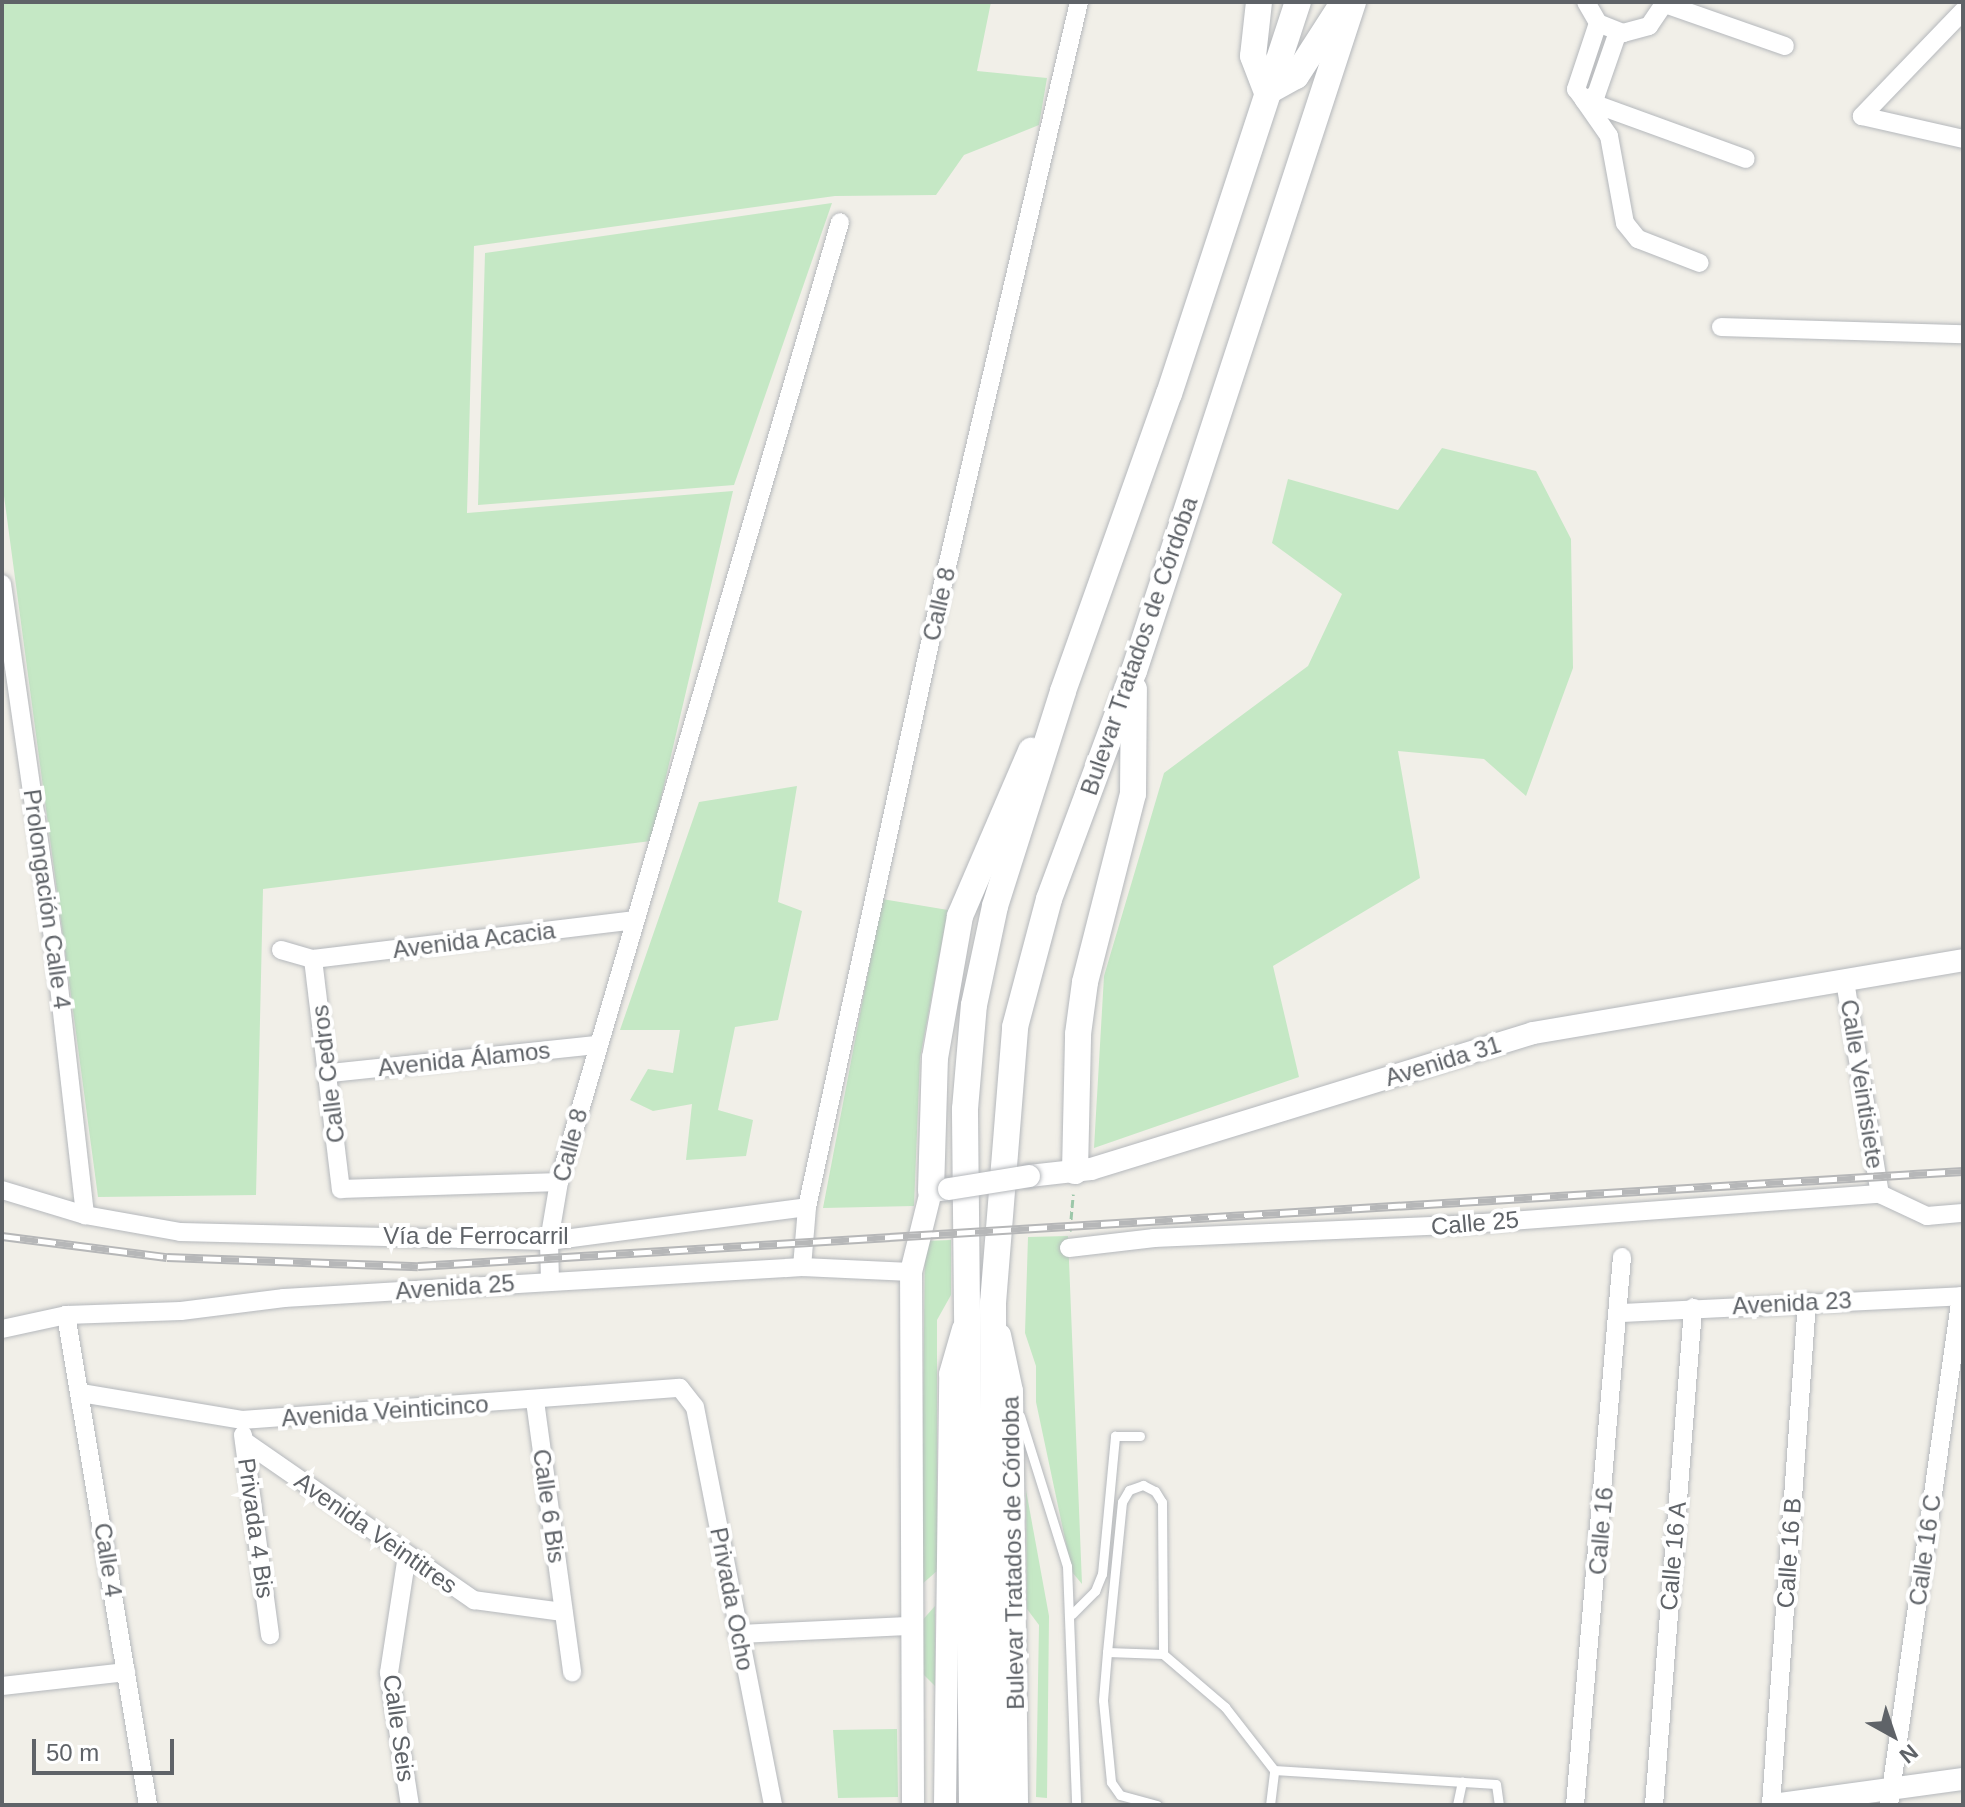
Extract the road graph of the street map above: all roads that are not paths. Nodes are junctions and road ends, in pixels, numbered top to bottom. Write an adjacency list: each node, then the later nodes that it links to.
1 (1079, 2): 35 (street, Calle 8)
2 (1259, 2): 12 (main road)
3 (1298, 2): 12 (main road, Bulevar Tratados de Córdoba)
4 (1344, 2): 12 (main road)
5 (1353, 2): 21 (main road, Bulevar Tratados de Córdoba)
6 (1586, 2): 9 (street)
7 (1665, 3): 10 (street); 11 (street)
8 (1963, 11): 14 (street)
9 (1598, 23): 10 (street); 13 (street)
10 (1618, 32): 13 (street)
11 (1785, 46)
12 (1267, 92): 22 (main road, Bulevar Tratados de Córdoba)
13 (1584, 100): 15 (street); 17 (street)
14 (1963, 139)
15 (1746, 159)
16 (840, 222): 23 (street, Calle 8)
17 (1700, 263)
18 (1721, 327): 19 (street)
19 (1963, 334)
20 (2, 584): 37 (street, Prolongación Calle 4)
21 (1134, 671): 30 (main road); 46 (main road, Bulevar Tratados de Córdoba)
22 (1063, 691): 33 (main road); 46 (main road, Bulevar Tratados de Córdoba)
23 (634, 920): 25 (street, Avenida Acacia); 28 (street, Calle 8)
24 (281, 950): 25 (street)
25 (313, 959): 29 (street, Calle Cedros)
26 (1963, 960): 27 (street, Avenida 31)
27 (1845, 981): 30 (street, Avenida 31); 34 (street, Calle Veintisiete)
28 (597, 1045): 29 (street, Avenida Álamos); 31 (street, Calle 8)
29 (330, 1073): 31 (street, Calle Cedros)
30 (1075, 1171): 33 (street, Avenida 31, bridge)
31 (559, 1182): 38 (street, Calle 8)
32 (2, 1190): 37 (street, Vía de Ferrocarril)
33 (940, 1190): 42 (street)
34 (1880, 1194): 36 (street, Calle Veintisiete); 39 (street, Calle 25)
35 (807, 1207): 38 (street, Vía de Ferrocarril); 41 (street)
36 (1963, 1213)
37 (85, 1215): 38 (street, Vía de Ferrocarril)
38 (549, 1241): 43 (street, Calle 8)
39 (1069, 1248)
40 (1622, 1257): 48 (street, Calle 16)
41 (802, 1267): 42 (street, Avenida 25); 43 (street, Avenida 25)
42 (911, 1272): 62 (street)
43 (550, 1282): 49 (street, Avenida 25)
44 (1962, 1296): 45 (street, Avenida 23); 75 (street, Calle 16 C)
45 (1807, 1302): 47 (street, Avenida 23); 91 (street, Calle 16 B)
46 (981, 1304): 51 (street, Bulevar Tratados de Córdoba); 59 (street, Bulevar Tratados de Córdoba); 81 (main road, Bulevar Tratados de Córdoba); 82 (main road, Bulevar Tratados de Córdoba)
47 (1693, 1308): 48 (street, Avenida 23); 90 (street, Calle 16 A)
48 (1621, 1313): 89 (street, Calle 16)
49 (66, 1315): 50 (street, Avenida 25); 52 (street, Calle 4)
50 (2, 1329)
51 (1012, 1391): 61 (lane); 83 (street, Bulevar Tratados de Córdoba)
52 (81, 1393): 55 (street, Avenida Veinticinco); 67 (street, Calle 4)
53 (689, 1394): 54 (street, Avenida Veinticinco); 63 (street, Privada Ocho)
54 (535, 1401): 55 (street, Avenida Veinticinco); 60 (street, Calle 6 Bis)
55 (242, 1420): 57 (street, Privada 4 Bis)
56 (1140, 1436): 61 (lane)
57 (244, 1441): 58 (street, Avenida Veintitres); 64 (street, Privada 4 Bis)
58 (407, 1555): 60 (street, Avenida Veintitres); 77 (street, Calle Seis)
59 (947, 1581): 62 (street); 71 (street, Bulevar Tratados de Córdoba)
60 (563, 1612): 68 (street, Calle 6 Bis)
61 (1072, 1614): 84 (lane)
62 (909, 1626): 63 (street); 70 (street)
63 (738, 1634): 78 (street, Privada Ocho)
64 (270, 1635)
65 (1107, 1652): 66 (lane); 66 (lane); 85 (lane)
66 (1163, 1654): 72 (lane)
67 (126, 1672): 69 (street); 76 (street, Calle 4)
68 (572, 1672)
69 (2, 1686)
70 (910, 1689): 71 (street); 79 (street)
71 (945, 1711): 80 (street, Bulevar Tratados de Córdoba)
72 (1274, 1770): 74 (lane); 86 (lane)
73 (1963, 1779): 75 (street)
74 (1462, 1782): 87 (lane); 88 (lane)
75 (1890, 1797): 91 (street)
76 (148, 1805)
77 (410, 1805)
78 (773, 1805)
79 (913, 1805)
80 (945, 1805)
81 (972, 1805)
82 (995, 1805)
83 (1017, 1805)
84 (1076, 1805)
85 (1157, 1805)
86 (1270, 1805)
87 (1457, 1805)
88 (1499, 1805)
89 (1575, 1805)
90 (1654, 1805)
91 (1772, 1805)

